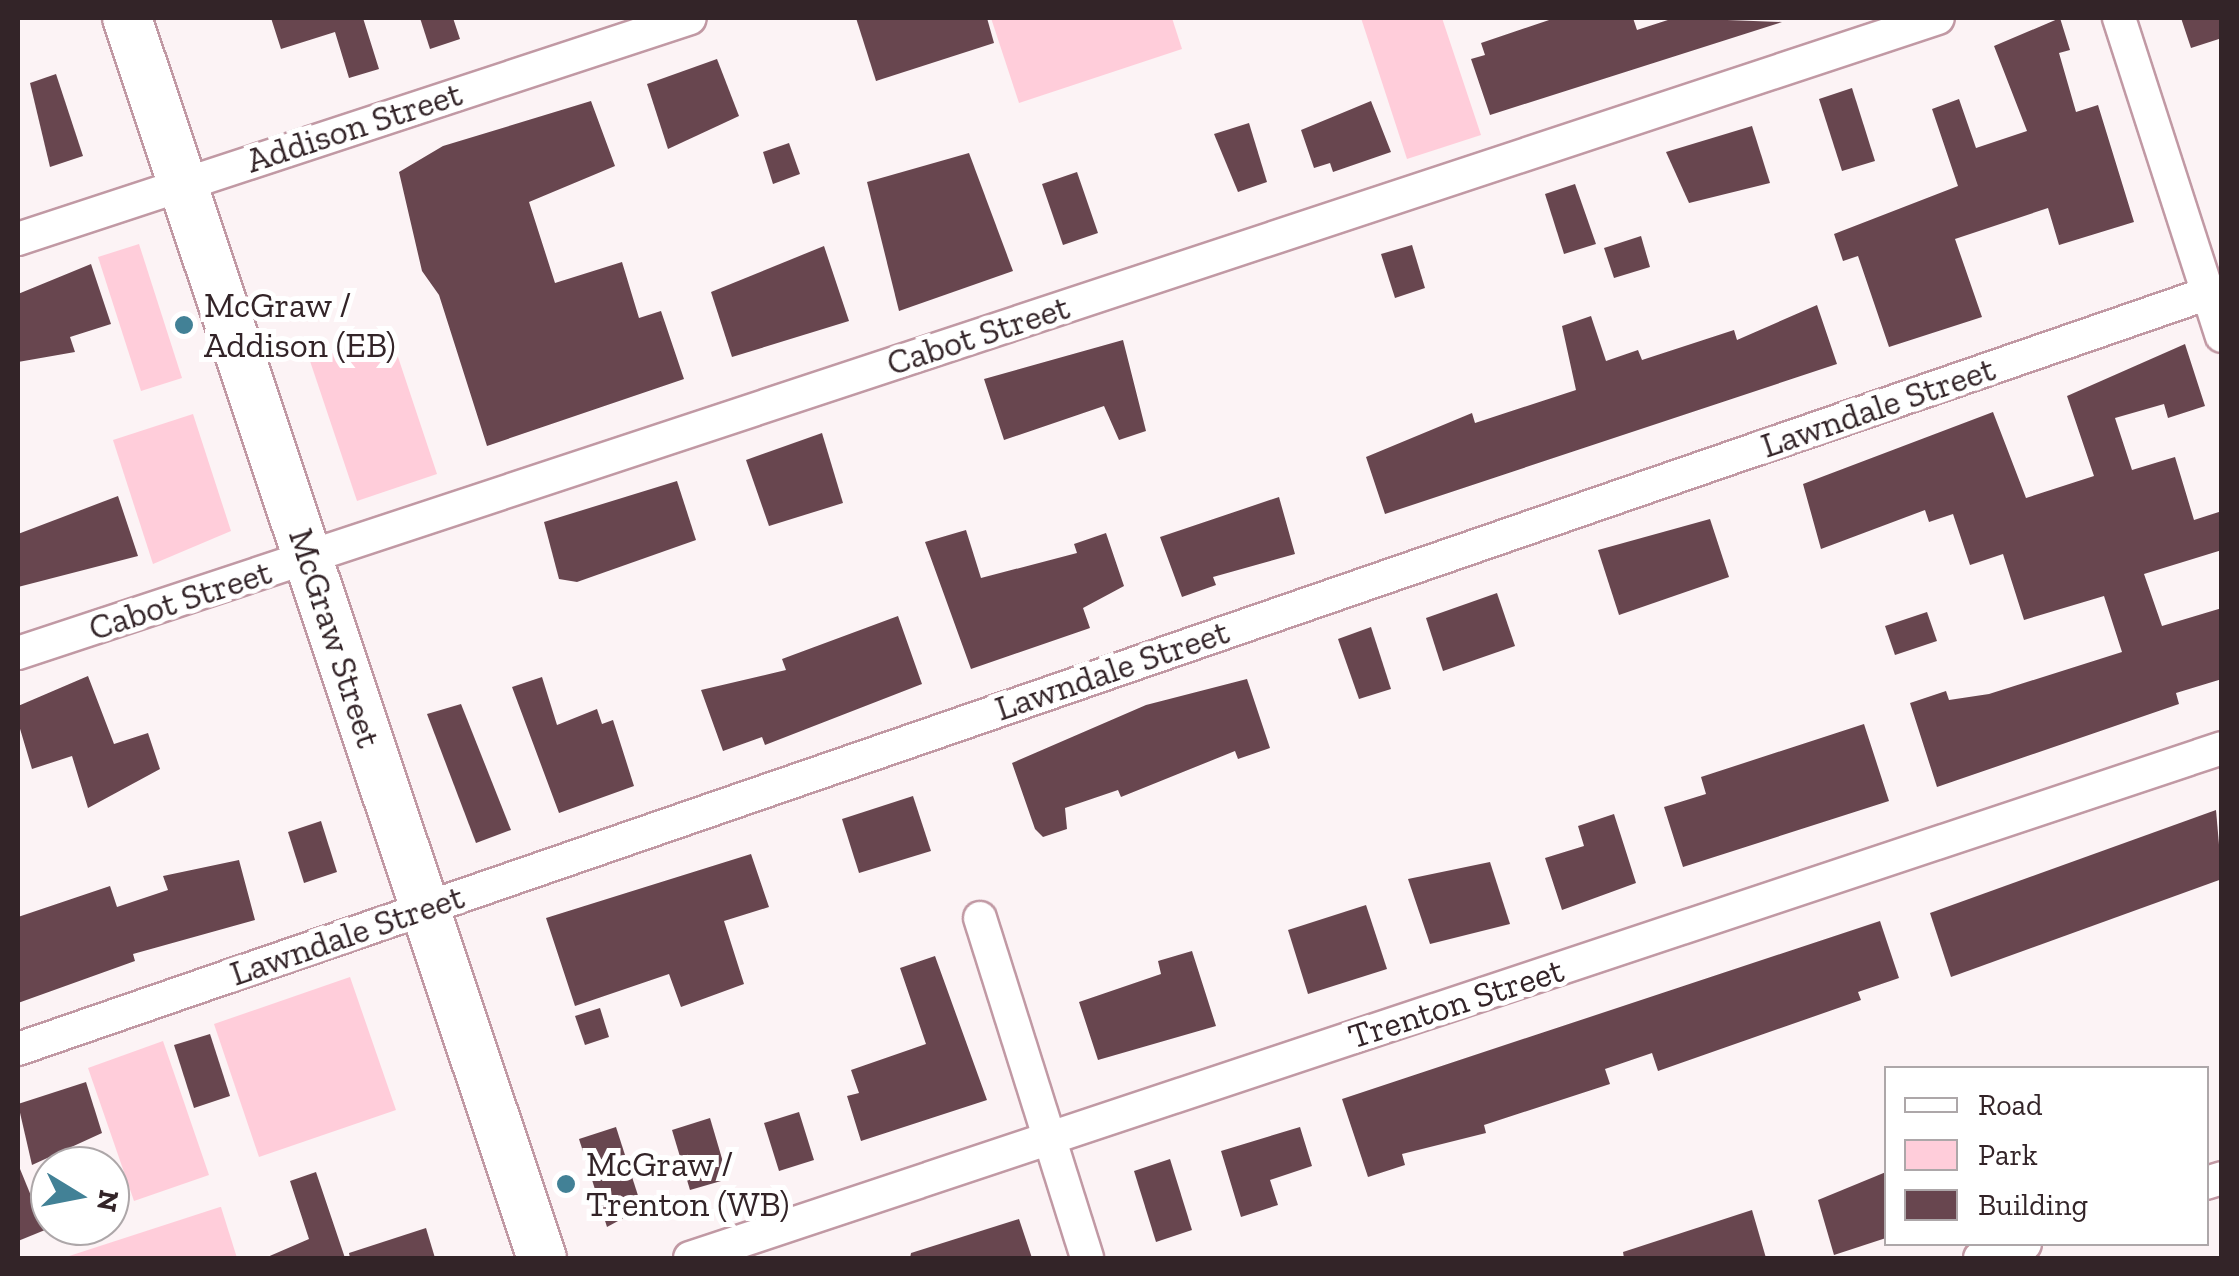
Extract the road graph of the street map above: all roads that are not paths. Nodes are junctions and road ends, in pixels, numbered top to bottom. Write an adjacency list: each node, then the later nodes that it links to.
1 (128, 18): 5 (street, McGraw Street)
2 (690, 18): 5 (street, Addison Street)
3 (1938, 18): 9 (street, Cabot Street)
4 (2120, 18): 7 (street)
5 (183, 183): 6 (street, Addison Street); 9 (street, McGraw Street)
6 (18, 238)
7 (2208, 293): 8 (street); 12 (street, Lawndale Street)
8 (2222, 336)
9 (308, 558): 10 (street, Cabot Street); 12 (street, McGraw Street)
10 (18, 652)
11 (2222, 748): 15 (street, Trenton Street)
12 (425, 908): 14 (street, Lawndale Street); 17 (street, McGraw Street)
13 (980, 918): 15 (street)
14 (18, 1049)
15 (1049, 1139): 18 (street, Trenton Street); 19 (street)
16 (2019, 1246): 20 (street)
17 (542, 1258)
18 (690, 1258)
19 (1086, 1258)
20 (1980, 1258)

